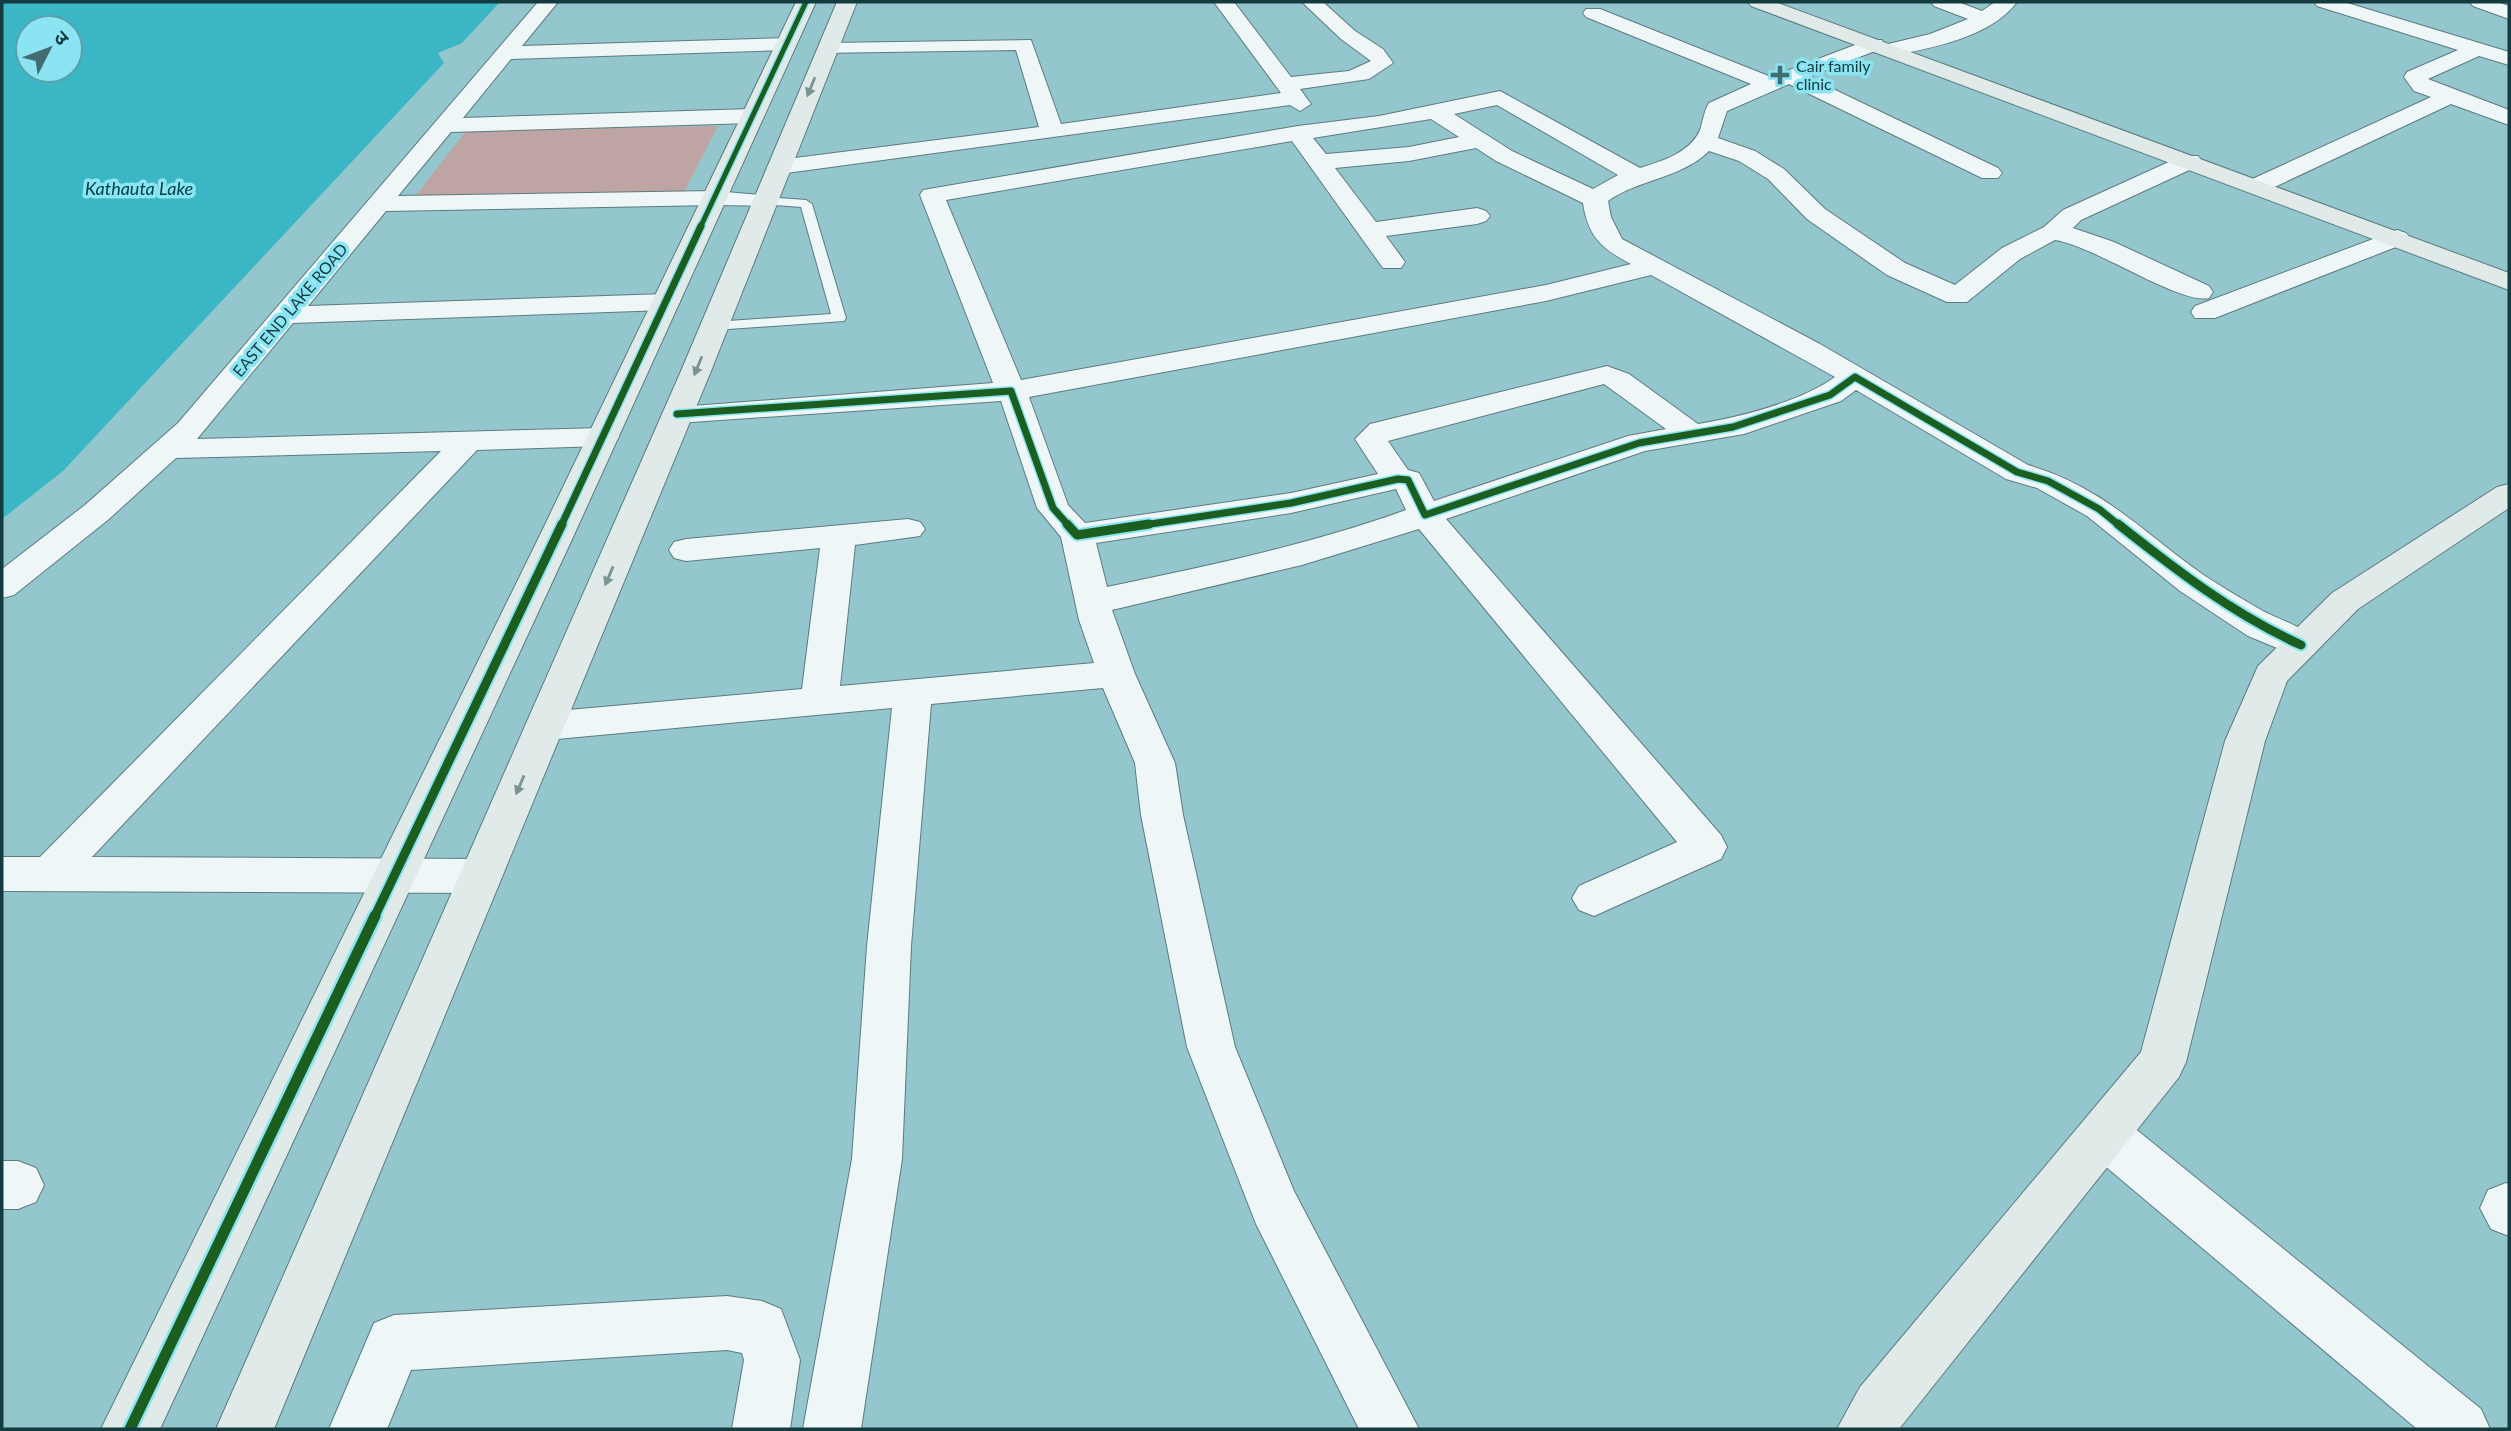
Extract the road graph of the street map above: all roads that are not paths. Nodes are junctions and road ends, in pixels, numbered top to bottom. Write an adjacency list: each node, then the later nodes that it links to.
1 (548, 2): 16 (street, EAST END LAKE ROAD)
2 (806, 2): 12 (street)
3 (847, 2): 14 (street)
4 (1224, 2): 19 (street)
5 (1312, 2): 19 (street)
6 (1758, 2): 13 (street)
7 (1941, 2): 11 (street)
8 (2007, 2): 11 (street)
9 (2324, 2): 15 (street)
10 (1593, 13): 18 (street)
11 (1986, 19): 13 (street)
12 (786, 44): 16 (street); 22 (street)
13 (1882, 47): 18 (street); 31 (street)
14 (827, 49): 27 (street); 35 (street, one-way to 35)
15 (2478, 49): 17 (street); 20 (street)
16 (506, 53): 25 (street, EAST END LAKE ROAD)
17 (2509, 59)
18 (1779, 80): 29 (street); 33 (street)
19 (1290, 91): 26 (street); 27 (street)
20 (2449, 97): 23 (street); 36 (street)
21 (1437, 113): 24 (street); 28 (street); 34 (street)
22 (752, 117): 25 (street); 37 (street)
23 (2509, 118)
24 (1378, 123): 26 (street); 30 (street)
25 (445, 125): 39 (street, EAST END LAKE ROAD)
26 (1309, 131): 32 (street); 51 (street)
27 (1052, 132): 35 (street)
28 (1481, 140): 30 (street); 38 (street)
29 (1707, 142): 34 (street); 42 (street)
30 (1409, 154): 32 (street)
31 (2190, 161): 36 (street); 42 (street)
32 (1320, 162): 41 (street)
33 (1990, 173)
34 (1637, 176): 38 (street)
35 (772, 184): 37 (street); 49 (street); 49 (lane)
36 (2257, 186): 43 (street)
37 (714, 198): 39 (street); 47 (street)
38 (1595, 199): 45 (street)
39 (378, 204): 48 (street, EAST END LAKE ROAD)
40 (1476, 216): 41 (street)
41 (1369, 232): 44 (street)
42 (2053, 232): 43 (street)
43 (2397, 238): 46 (street)
44 (1392, 262)
45 (1653, 267): 50 (street); 51 (street)
46 (2509, 282)
47 (666, 302): 48 (street); 54 (street)
48 (286, 315): 56 (street, EAST END LAKE ROAD)
49 (714, 326): 52 (street, one-way to 52)
50 (1855, 377): 53 (street); 66 (street)
51 (1010, 391): 52 (street); 61 (street)
52 (677, 414): 70 (street, one-way to 70)
53 (1692, 434): 57 (street); 59 (street)
54 (603, 437): 55 (street); 74 (street)
55 (468, 441): 56 (street); 72 (street)
56 (167, 449): 64 (street, EAST END LAKE ROAD)
57 (1398, 479): 59 (street); 61 (street)
58 (2509, 494): 66 (street)
59 (1425, 515): 65 (street); 75 (street)
60 (908, 529): 62 (street)
61 (1077, 535): 65 (street)
62 (839, 536): 63 (street); 69 (street)
63 (686, 550)
64 (2, 587)
65 (1093, 602): 67 (street)
66 (2301, 645): 76 (street)
67 (1116, 674): 68 (street); 82 (street)
68 (913, 692): 69 (street); 81 (street)
69 (819, 701): 70 (street)
70 (546, 726): 73 (street, one-way to 73)
71 (2, 874): 72 (street)
72 (50, 874): 74 (street)
73 (481, 876): 74 (street); 78 (street)
74 (393, 877): 77 (street)
75 (1594, 898)
76 (2104, 1134): 83 (street); 84 (street)
77 (130, 1429)
78 (245, 1429)
79 (358, 1429): 80 (street)
80 (761, 1429)
81 (832, 1429)
82 (1390, 1429)
83 (1866, 1429)
84 (2460, 1429)

